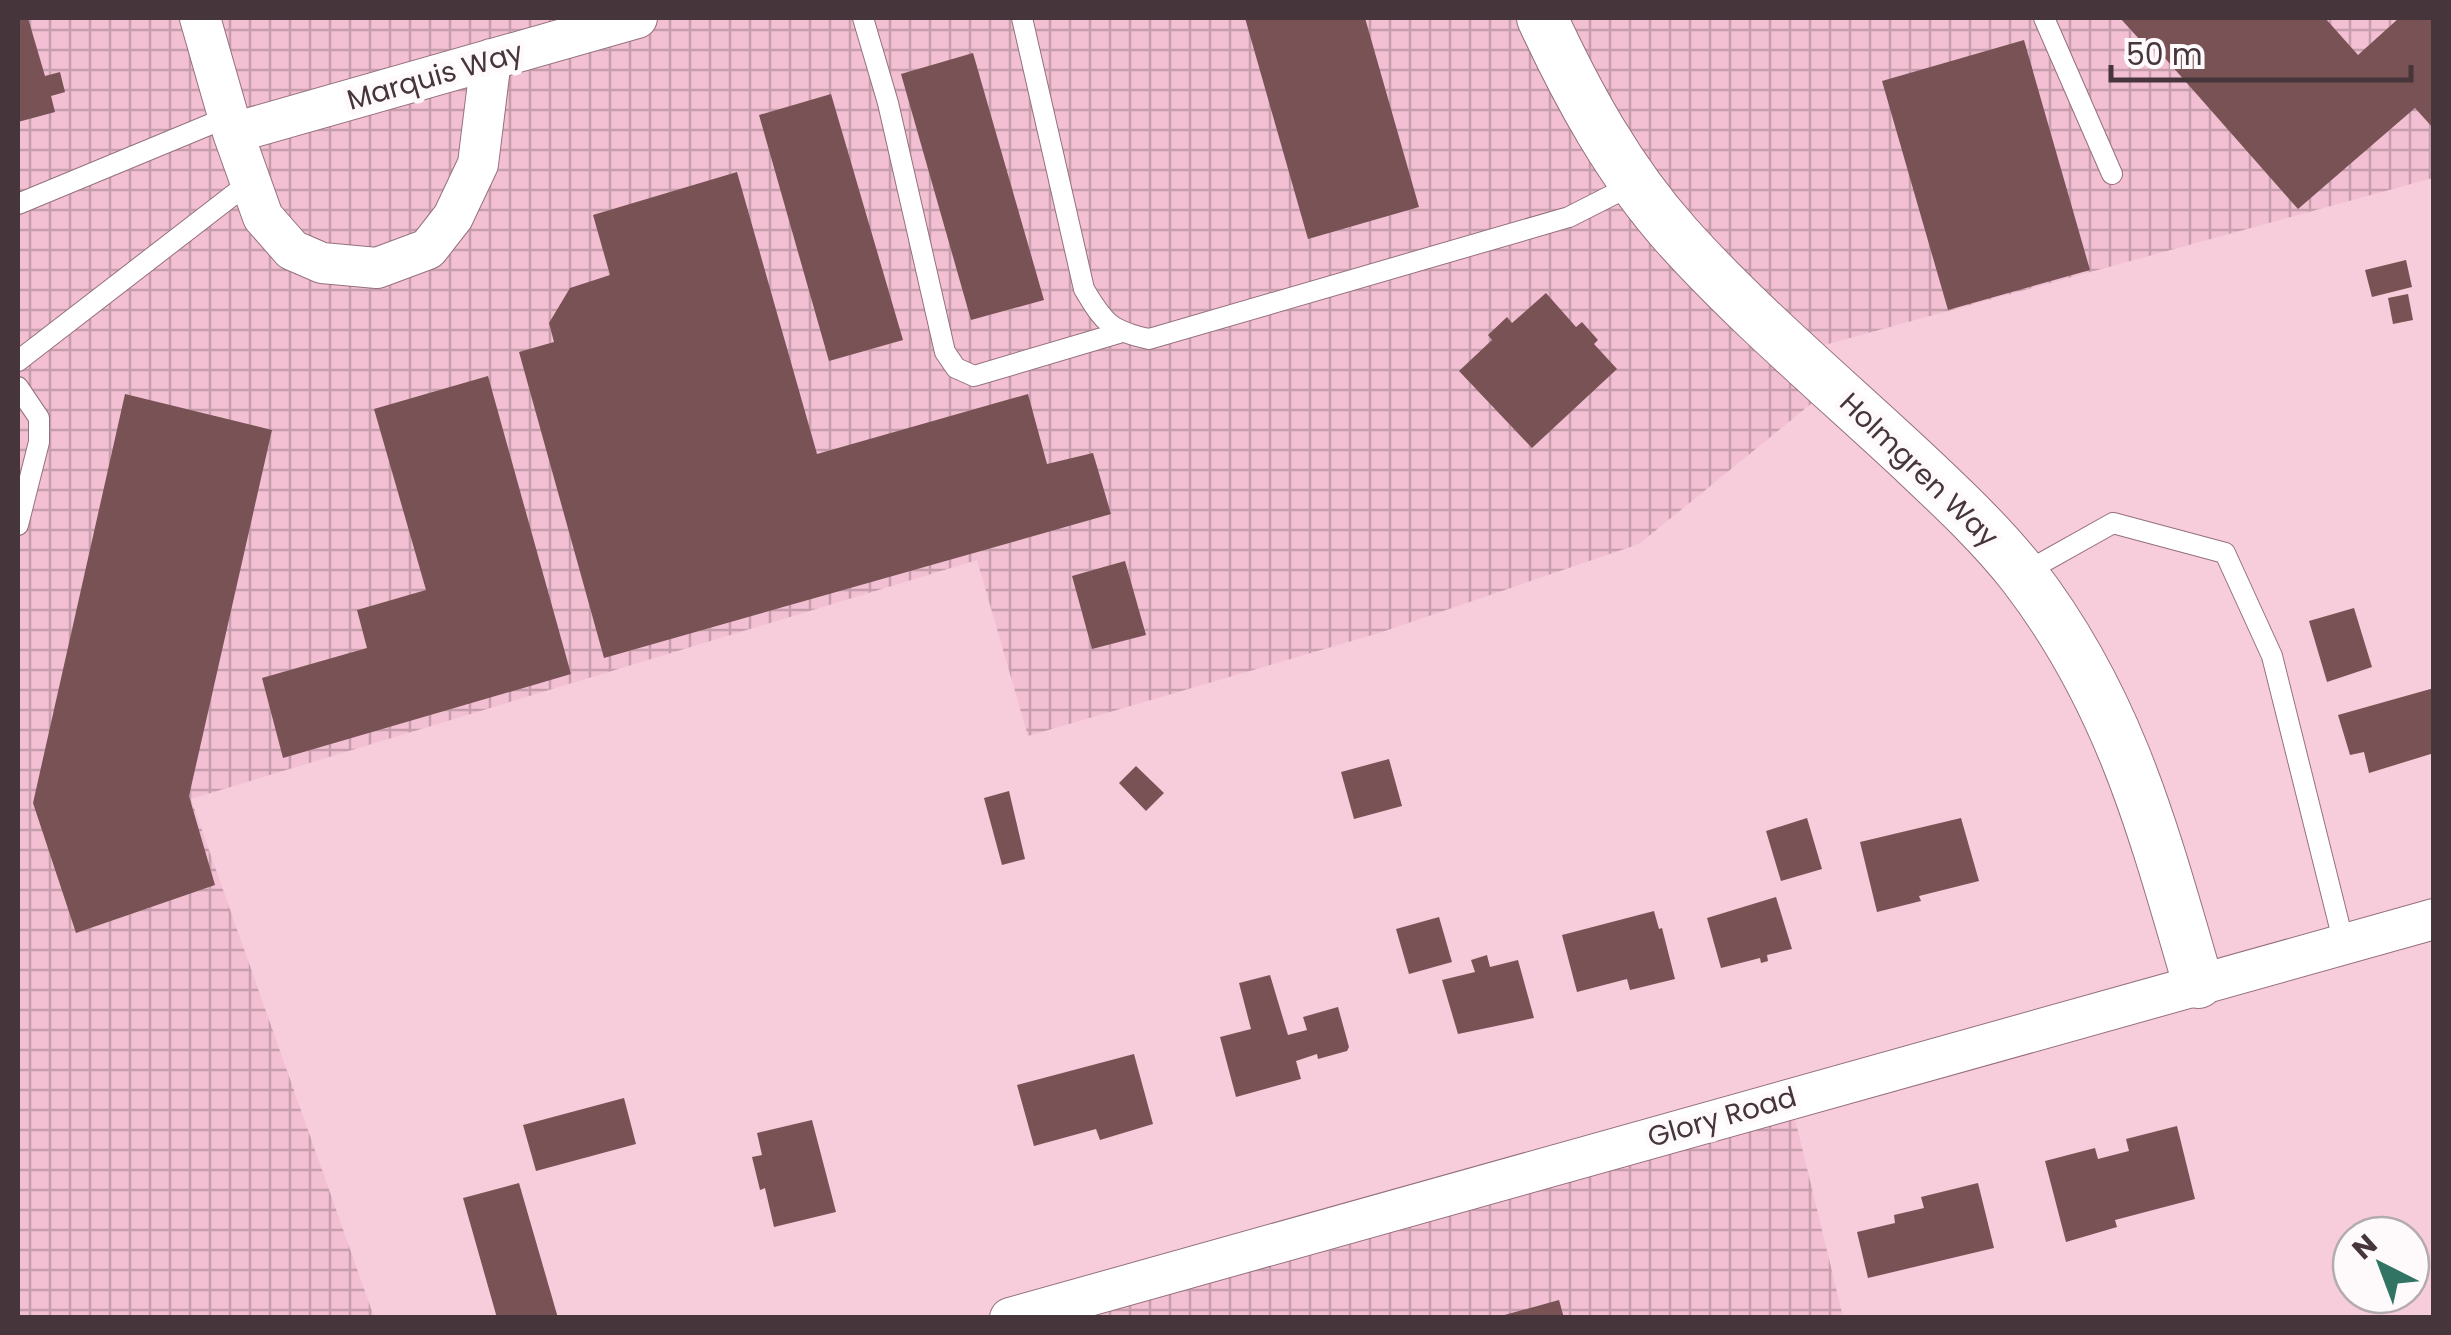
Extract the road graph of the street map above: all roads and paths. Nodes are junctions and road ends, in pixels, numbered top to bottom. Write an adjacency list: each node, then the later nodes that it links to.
1 (200, 18): 8 (street)
2 (637, 18): 7 (street, Marquis Way)
3 (864, 18): 13 (lane)
4 (1022, 18): 13 (lane)
5 (1542, 18): 11 (street, Holmgren Way)
6 (2044, 18): 9 (lane)
7 (491, 59): 8 (street, Marquis Way); 10 (street)
8 (231, 125): 10 (street); 12 (lane)
9 (2112, 174)
10 (250, 182): 14 (lane)
11 (1635, 183): 13 (lane); 17 (street, Holmgren Way)
12 (18, 204)
13 (1119, 332)
14 (18, 360)
15 (18, 387): 16 (lane)
16 (18, 525)
17 (2022, 574): 19 (lane); 20 (street, Holmgren Way)
18 (2434, 919): 19 (street, Glory Road)
19 (2344, 944): 20 (street, Glory Road)
20 (2198, 983): 21 (street, Glory Road)
21 (1010, 1318)

